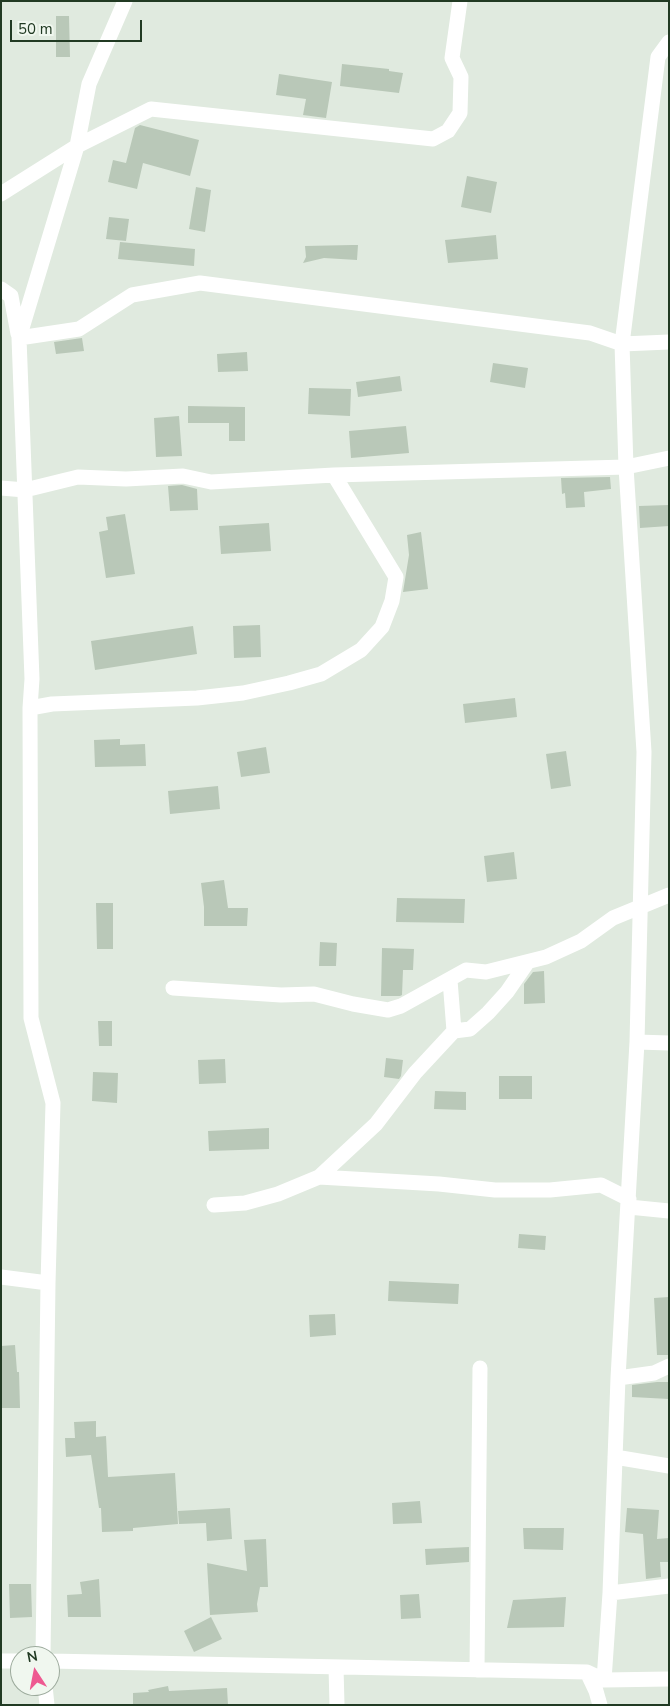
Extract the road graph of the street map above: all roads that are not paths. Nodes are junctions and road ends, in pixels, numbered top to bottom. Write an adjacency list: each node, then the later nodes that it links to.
1 (125, 1): 4 (street)
2 (460, 1): 4 (street)
3 (669, 42): 9 (street)
4 (78, 146): 5 (street); 7 (street)
5 (1, 194)
6 (1, 289): 7 (street)
7 (18, 338): 9 (street); 14 (street)
8 (669, 342): 9 (street)
9 (622, 344): 11 (street)
10 (669, 458): 11 (street)
11 (626, 467): 12 (street); 17 (street)
12 (334, 475): 14 (street); 15 (street)
13 (1, 488): 14 (street)
14 (24, 490): 15 (street)
15 (30, 708): 31 (street)
16 (669, 896): 17 (street)
17 (640, 907): 18 (street); 24 (street)
18 (527, 963): 19 (street); 22 (street)
19 (486, 972): 20 (street); 22 (street)
20 (450, 980): 21 (street); 23 (street)
21 (173, 988)
22 (507, 992): 23 (street)
23 (454, 1031): 26 (street)
24 (637, 1042): 25 (street); 27 (street)
25 (669, 1043)
26 (319, 1177): 27 (street); 28 (street)
27 (629, 1203): 29 (street); 34 (street)
28 (214, 1205)
29 (669, 1211)
30 (1, 1276): 31 (street)
31 (48, 1283): 39 (street)
32 (669, 1366): 34 (street)
33 (480, 1368): 42 (street)
34 (618, 1378): 35 (street)
35 (615, 1456): 36 (street); 38 (street)
36 (669, 1466)
37 (669, 1586): 38 (street)
38 (610, 1593): 45 (street)
39 (43, 1646)
40 (60, 1661): 41 (street)
41 (336, 1667): 42 (street); 46 (street)
42 (477, 1670): 43 (street)
43 (587, 1672): 45 (street); 47 (street)
44 (669, 1679): 45 (street)
45 (604, 1680)
46 (337, 1705)
47 (600, 1705)

